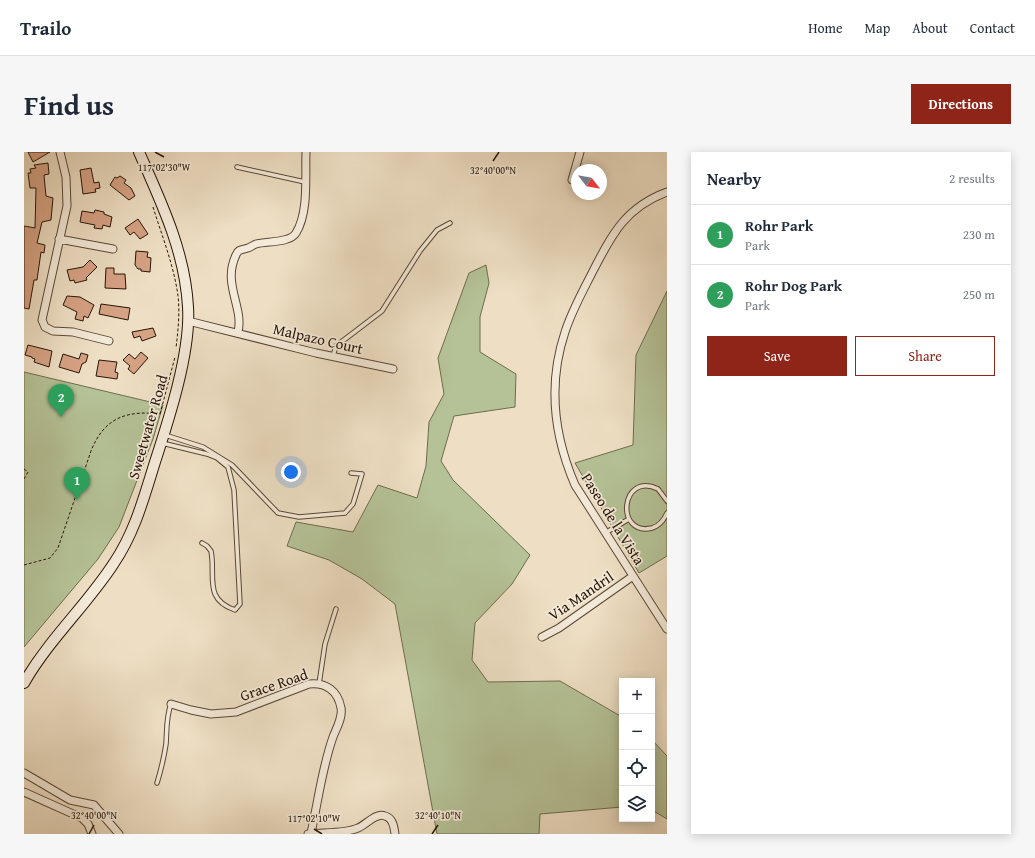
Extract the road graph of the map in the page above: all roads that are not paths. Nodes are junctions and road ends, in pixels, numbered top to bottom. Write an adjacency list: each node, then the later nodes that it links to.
1 (60, 152): 10 (street)
2 (139, 152): 12 (main road, Sweetwater Road)
3 (306, 152): 7 (street)
4 (580, 152): 5 (street)
5 (577, 164)
6 (237, 167): 7 (lane)
7 (304, 182): 13 (street)
8 (667, 192): 22 (street, Paseo de la Vista)
9 (450, 223): 15 (lane)
10 (59, 239): 11 (street); 14 (street)
11 (113, 249)
12 (188, 321): 13 (street, Malpazo Court); 17 (main road, Sweetwater Road)
13 (238, 332): 15 (street, Malpazo Court)
14 (109, 341)
15 (333, 356): 16 (street, Malpazo Court)
16 (393, 369)
17 (163, 439): 18 (lane); 23 (lane); 28 (main road, Sweetwater Road)
18 (350, 472)
19 (667, 501): 21 (lane)
20 (667, 513): 21 (lane)
21 (629, 519): 22 (lane)
22 (605, 533): 24 (street, Paseo de la Vista)
23 (202, 543)
24 (633, 576): 26 (street, Paseo de la Vista); 27 (street, Via Mandril)
25 (336, 609): 29 (lane)
26 (667, 629)
27 (542, 637)
28 (24, 683)
29 (319, 684): 30 (street, Grace Road); 36 (street, Grace Road)
30 (170, 704): 32 (lane)
31 (24, 773): 35 (street)
32 (157, 783)
33 (24, 792): 34 (street)
34 (92, 834)
35 (119, 834)
36 (310, 834): 37 (street)
37 (395, 834)

